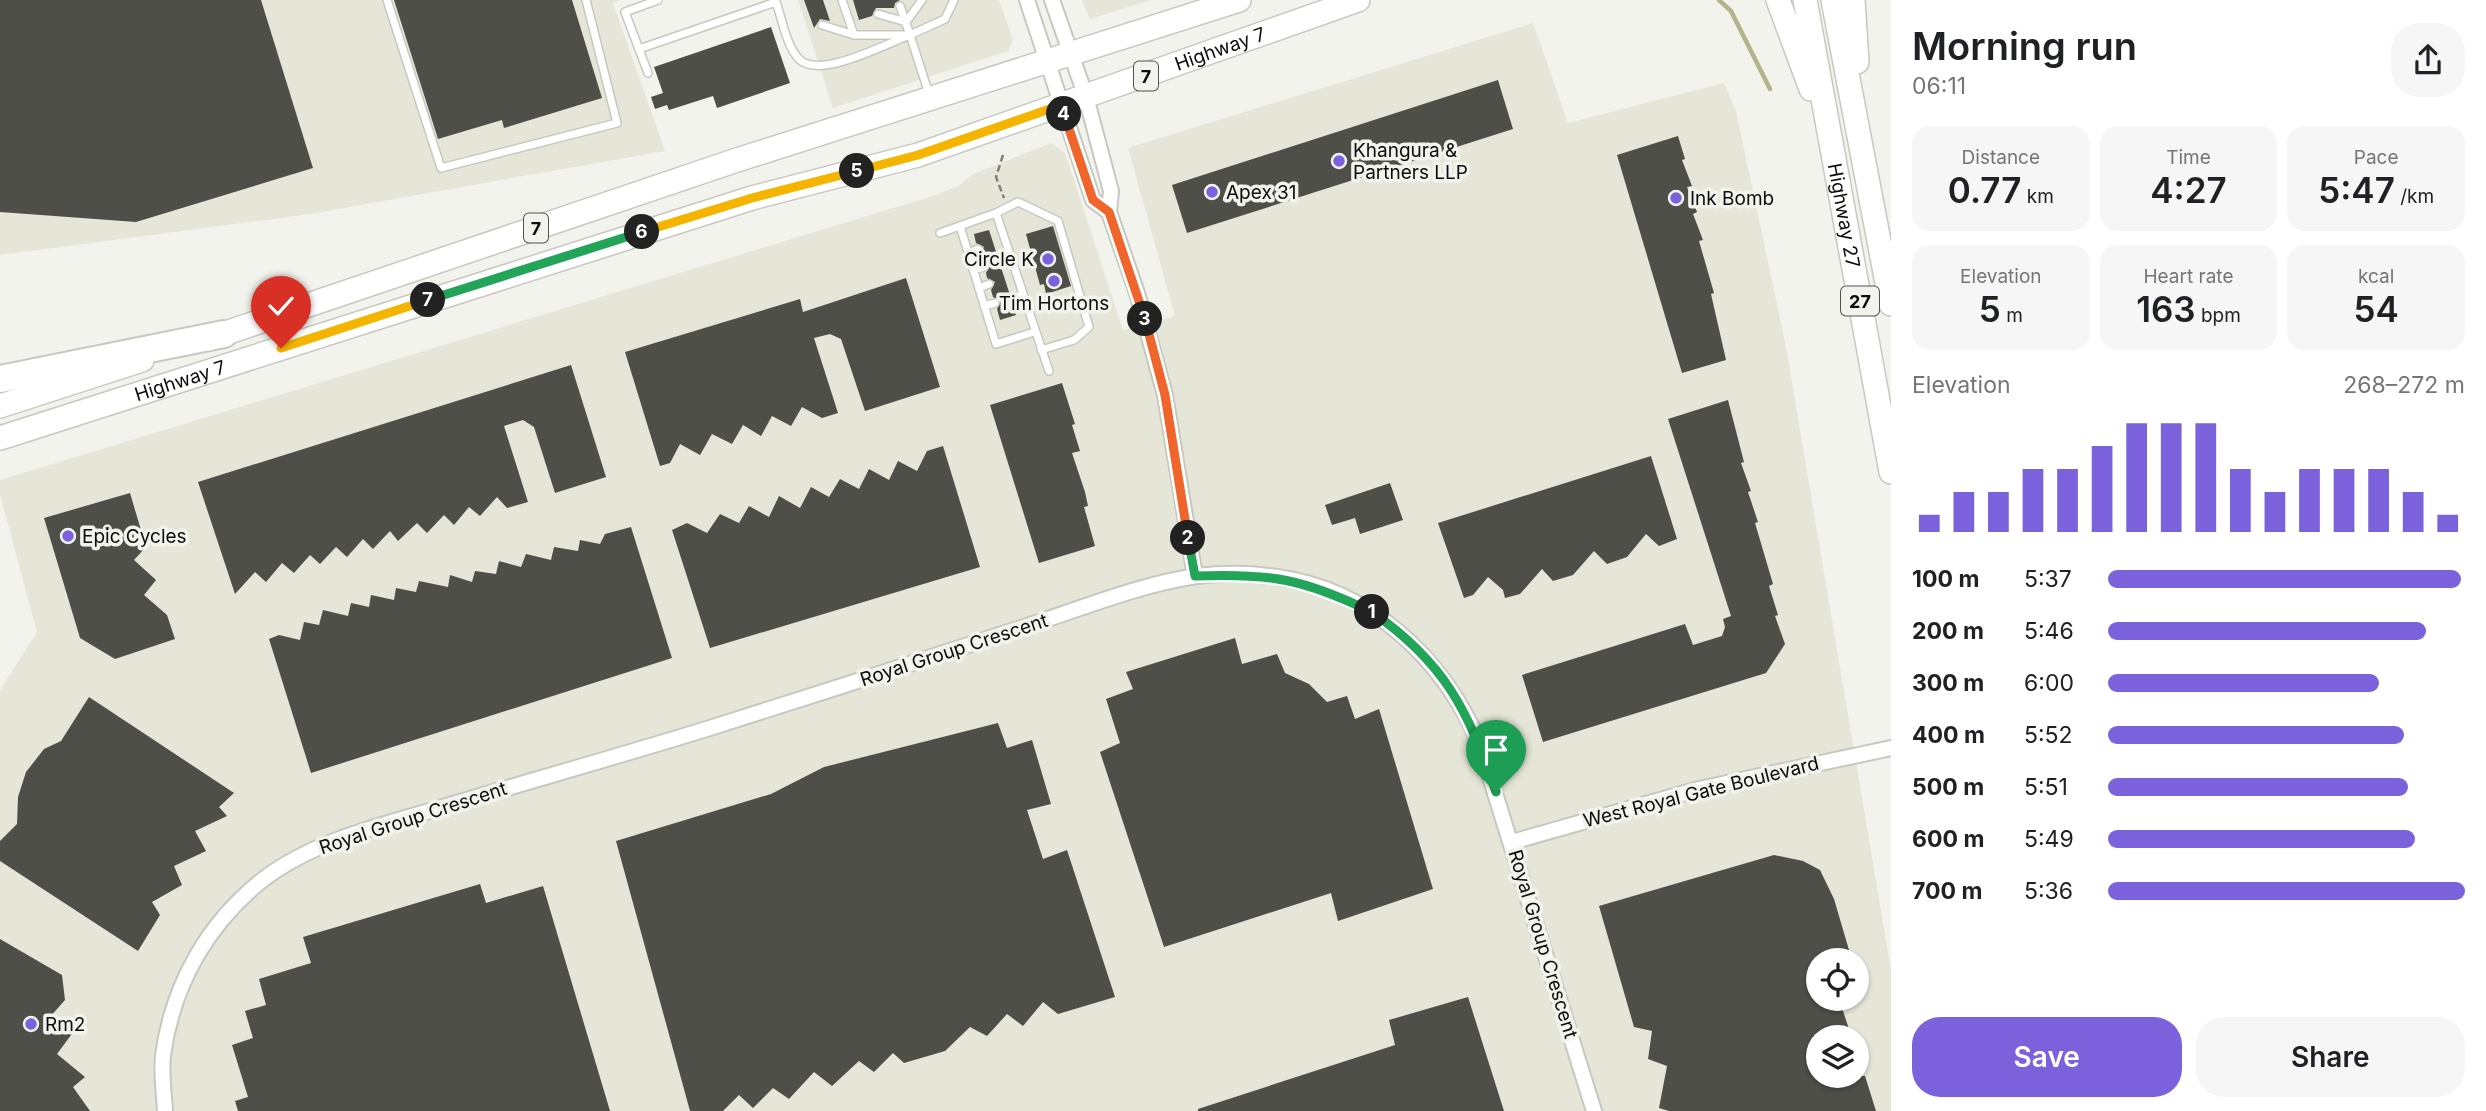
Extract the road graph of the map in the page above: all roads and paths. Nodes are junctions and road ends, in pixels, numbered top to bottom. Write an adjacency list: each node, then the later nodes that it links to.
1 (387, 0): 2 (lane)
2 (586, 0)
3 (658, 0): 22 (lane)
4 (842, 0): 20 (lane)
5 (922, 0): 18 (lane)
6 (954, 0): 21 (lane)
7 (1027, 0): 24 (street)
8 (1052, 0): 23 (street)
9 (1239, 0): 23 (main road, Highway 7 / 7)
10 (1358, 0): 26 (main road, Highway 7 / 7)
11 (1778, 0): 30 (main road)
12 (1805, 0): 30 (main road, Highway 27 / 27)
13 (1833, 0): 29 (main road, Highway 27 / 27)
14 (1853, 0): 29 (main road)
15 (776, 1): 21 (lane); 22 (lane)
16 (900, 6): 18 (lane)
17 (878, 14): 18 (lane)
18 (906, 22): 21 (lane)
19 (822, 25): 20 (lane)
20 (854, 35): 21 (lane)
21 (910, 35): 27 (lane)
22 (639, 50): 25 (lane)
23 (1073, 52): 24 (main road, Highway 7 / 7); 26 (street)
24 (1048, 60): 27 (main road, Highway 7 / 7); 28 (street)
25 (648, 73)
26 (1086, 97): 28 (main road, Highway 7 / 7); 33 (street)
27 (931, 99): 55 (main road, Highway 7 / 7)
28 (1061, 105): 33 (street); 60 (main road, Highway 7 / 7)
29 (1860, 135): 52 (main road, Highway 27 / 27)
30 (1831, 142): 61 (main road, Highway 27 / 27)
31 (1003, 155): 32 (path)
32 (1007, 207): 34 (lane); 56 (lane)
33 (1109, 212): 62 (street)
34 (996, 213): 35 (lane); 37 (lane)
35 (960, 226): 36 (lane); 40 (lane)
36 (940, 233)
37 (1005, 240): 38 (lane); 41 (lane)
38 (994, 244)
39 (978, 249): 40 (lane)
40 (968, 253): 44 (lane)
41 (1011, 259): 42 (lane); 45 (lane)
42 (1000, 262)
43 (984, 267): 44 (lane)
44 (973, 270): 48 (lane)
45 (1016, 276): 46 (lane); 49 (lane)
46 (1005, 280)
47 (989, 285): 48 (lane)
48 (979, 288): 53 (lane)
49 (1022, 295): 50 (lane); 54 (lane)
50 (1011, 298)
51 (995, 303): 53 (lane)
52 (1891, 304)
53 (984, 306): 54 (lane)
54 (1034, 332): 56 (lane)
55 (224, 334): 58 (highway); 59 (main road, Highway 7 / 7)
56 (1041, 350): 57 (lane)
57 (1049, 371)
58 (0, 379)
59 (0, 406)
60 (0, 438)
61 (1891, 472)
62 (1195, 576): 64 (street, Royal Group Crescent); 65 (street, Royal Group Crescent)
63 (1891, 748): 64 (street, West Royal Gate Boulevard)
64 (1512, 842): 66 (street, Royal Group Crescent)
65 (165, 1111)
66 (1594, 1111)

